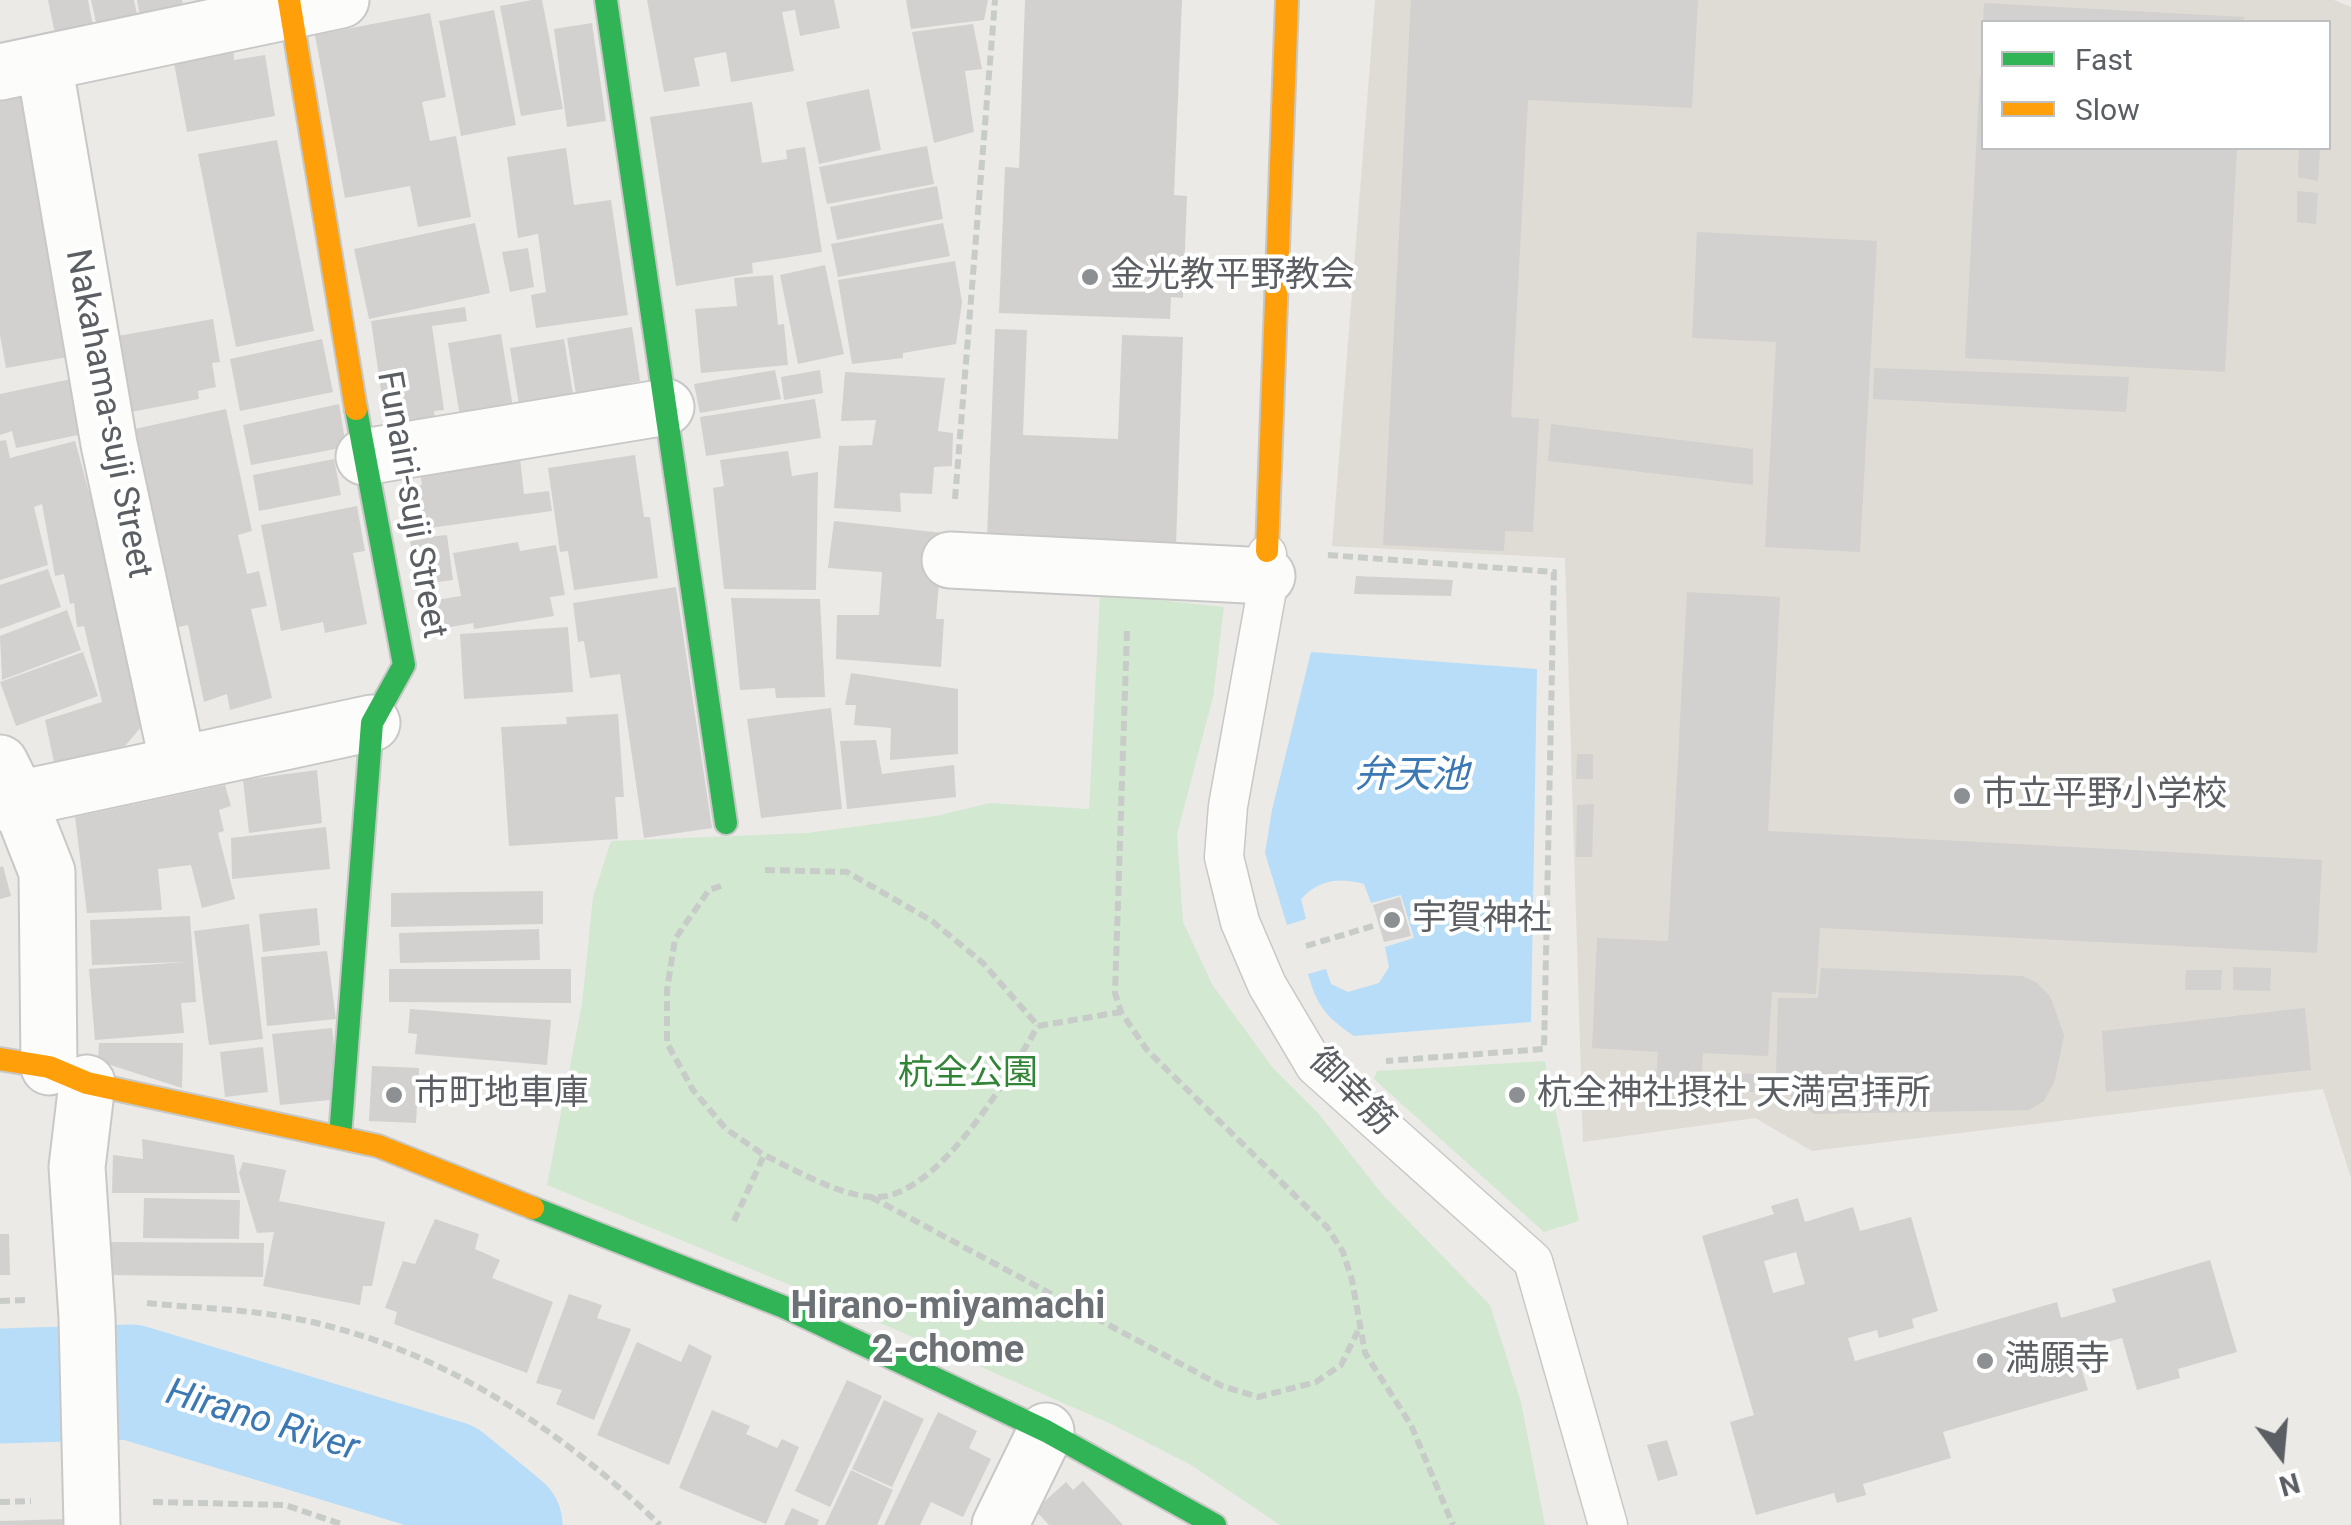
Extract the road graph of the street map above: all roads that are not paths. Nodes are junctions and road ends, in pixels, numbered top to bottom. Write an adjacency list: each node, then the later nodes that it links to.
1 (606, 0): 5 (street)
2 (1287, 0): 8 (street)
3 (307, 3): 4 (street); 6 (street, Funairi-suji Street)
4 (22, 68): 10 (street, Nakahama-suji Street)
5 (666, 407): 6 (street); 12 (street)
6 (364, 457): 9 (street, Funairi-suji Street)
7 (950, 560): 8 (street)
8 (1267, 563): 19 (lane, 御幸筋)
9 (372, 723): 10 (street); 14 (street, Funairi-suji Street)
10 (178, 764): 11 (street)
11 (6, 789): 13 (street)
12 (726, 824)
13 (45, 1069): 14 (street); 16 (street)
14 (340, 1138): 15 (street)
15 (1046, 1430): 17 (street); 18 (street)
16 (92, 1513)
17 (1000, 1525)
18 (1215, 1525)
19 (1608, 1525)

